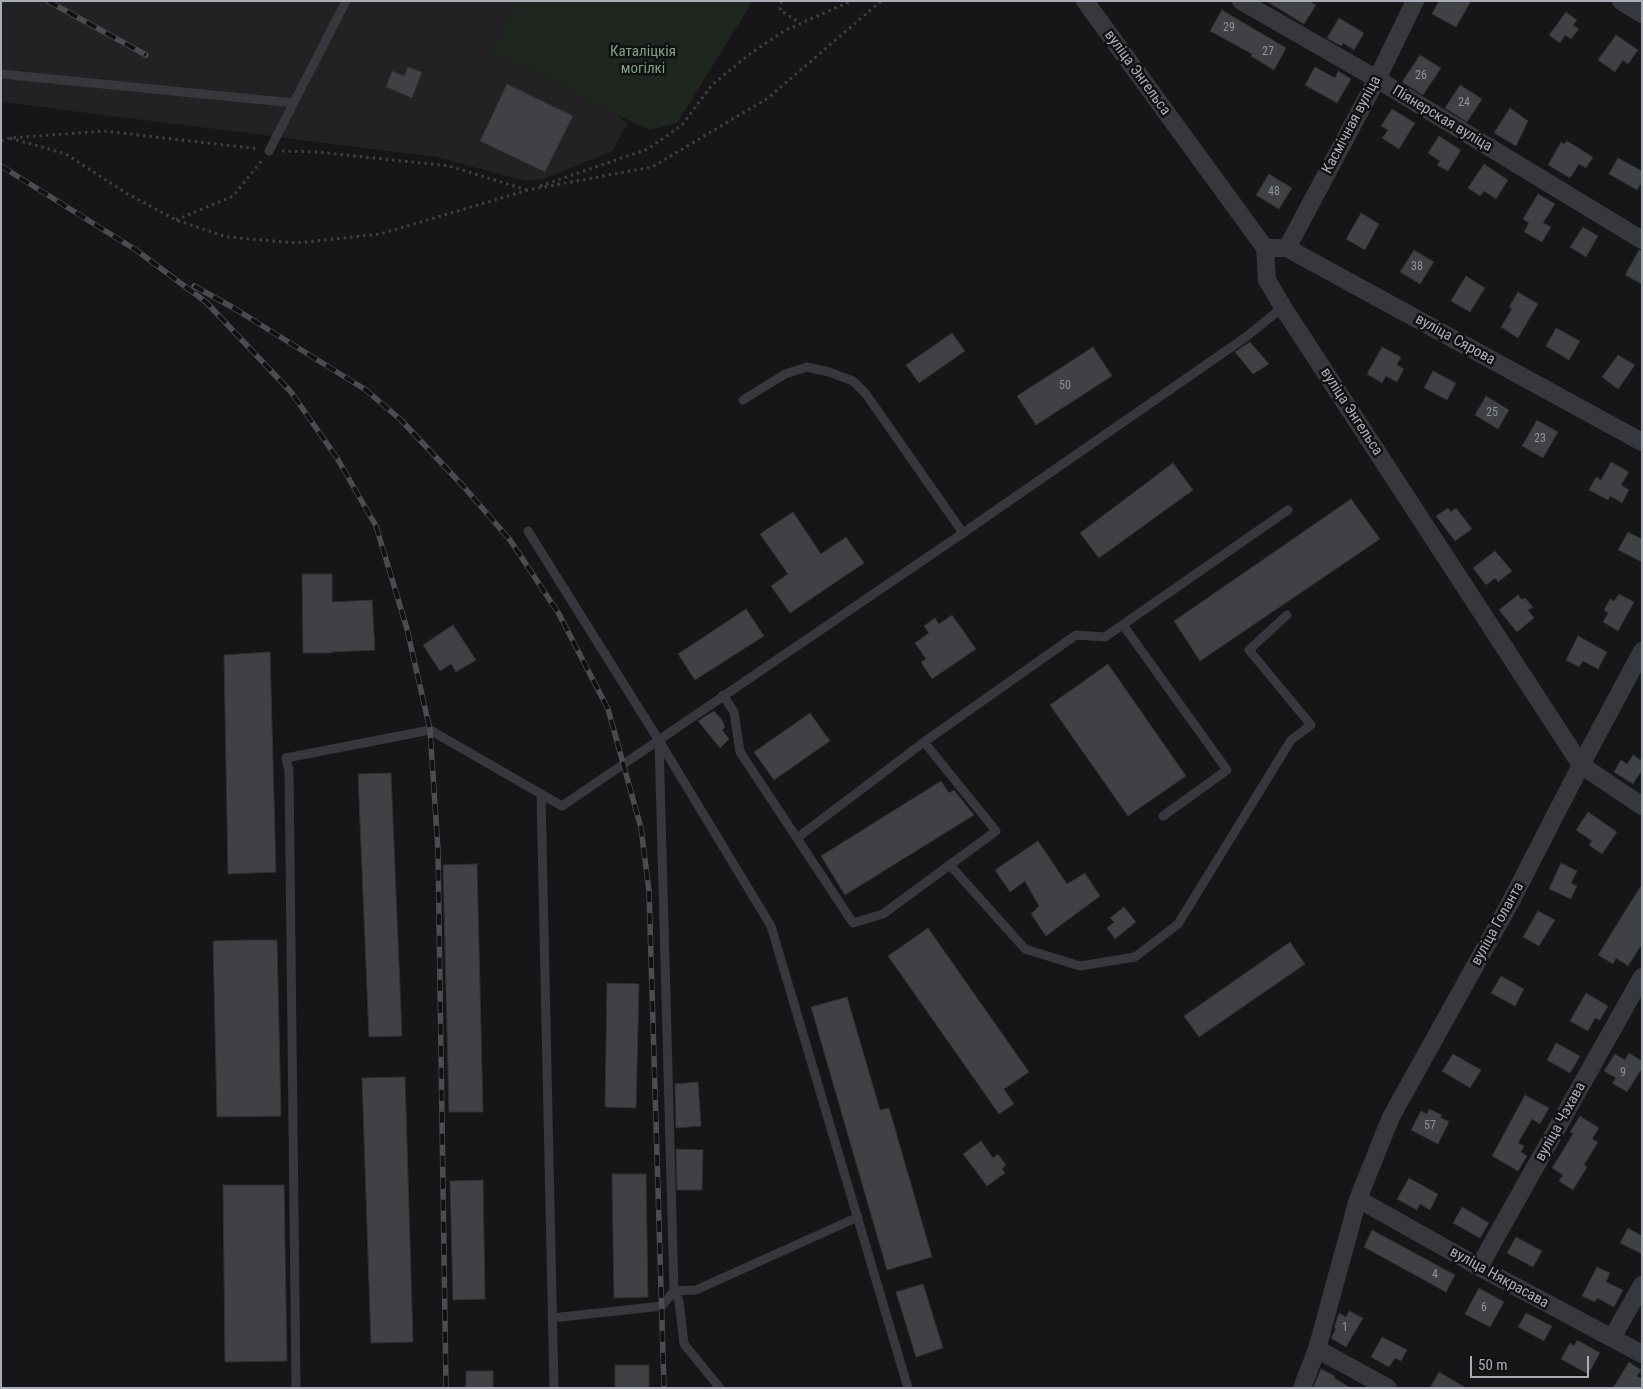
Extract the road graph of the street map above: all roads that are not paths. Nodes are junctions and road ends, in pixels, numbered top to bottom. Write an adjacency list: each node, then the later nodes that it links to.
1 (335, 1): 6 (lane)
2 (1085, 1): 13 (street, вуліца Энгельса)
3 (1241, 1): 9 (street, Піянерская вуліца)
4 (1414, 1): 9 (street, Касмічная вуліца)
5 (1621, 1): 7 (street)
6 (344, 3): 10 (lane)
7 (1642, 14)
8 (1, 74): 10 (lane)
9 (1377, 79): 12 (street, Піянерская вуліца); 14 (street, Касмічная вуліца)
10 (294, 103): 11 (lane)
11 (269, 151)
12 (1642, 240)
13 (1265, 248): 14 (street, вуліца Сярова); 15 (street, вуліца Энгельса)
14 (1287, 248): 17 (street, вуліца Сярова)
15 (1283, 307): 20 (lane); 27 (street, вуліца Энгельса)
16 (743, 400): 20 (lane)
17 (1642, 442)
18 (1288, 510): 22 (lane)
19 (528, 531): 25 (lane)
20 (963, 533): 24 (lane)
21 (1287, 615): 32 (lane)
22 (1123, 625): 26 (lane); 30 (lane)
23 (1642, 651): 27 (street, вуліца Голанта)
24 (723, 695): 25 (lane); 31 (lane)
25 (658, 739): 28 (lane); 35 (lane); 38 (lane)
26 (924, 742): 31 (lane); 32 (lane)
27 (1580, 765): 29 (street, вуліца Энгельса); 34 (street, вуліца Голанта)
28 (540, 794): 39 (lane); 43 (lane)
29 (1642, 806)
30 (1163, 816)
31 (797, 838): 32 (lane)
32 (950, 865)
33 (1642, 977): 36 (street, вуліца Чэхава)
34 (1358, 1199): 36 (street, вуліца Някрасава); 41 (street, вуліца Голанта)
35 (858, 1217): 38 (lane); 46 (lane)
36 (1479, 1267): 40 (street, вуліца Някрасава)
37 (1642, 1285): 40 (street)
38 (674, 1291): 39 (lane); 45 (lane)
39 (552, 1318): 44 (lane)
40 (1612, 1338): 42 (street, вуліца Някрасава)
41 (1317, 1349): 47 (street, вуліца Голанта); 48 (street)
42 (1642, 1354)
43 (296, 1388)
44 (554, 1388)
45 (720, 1388)
46 (908, 1388)
47 (1302, 1388)
48 (1388, 1388)

